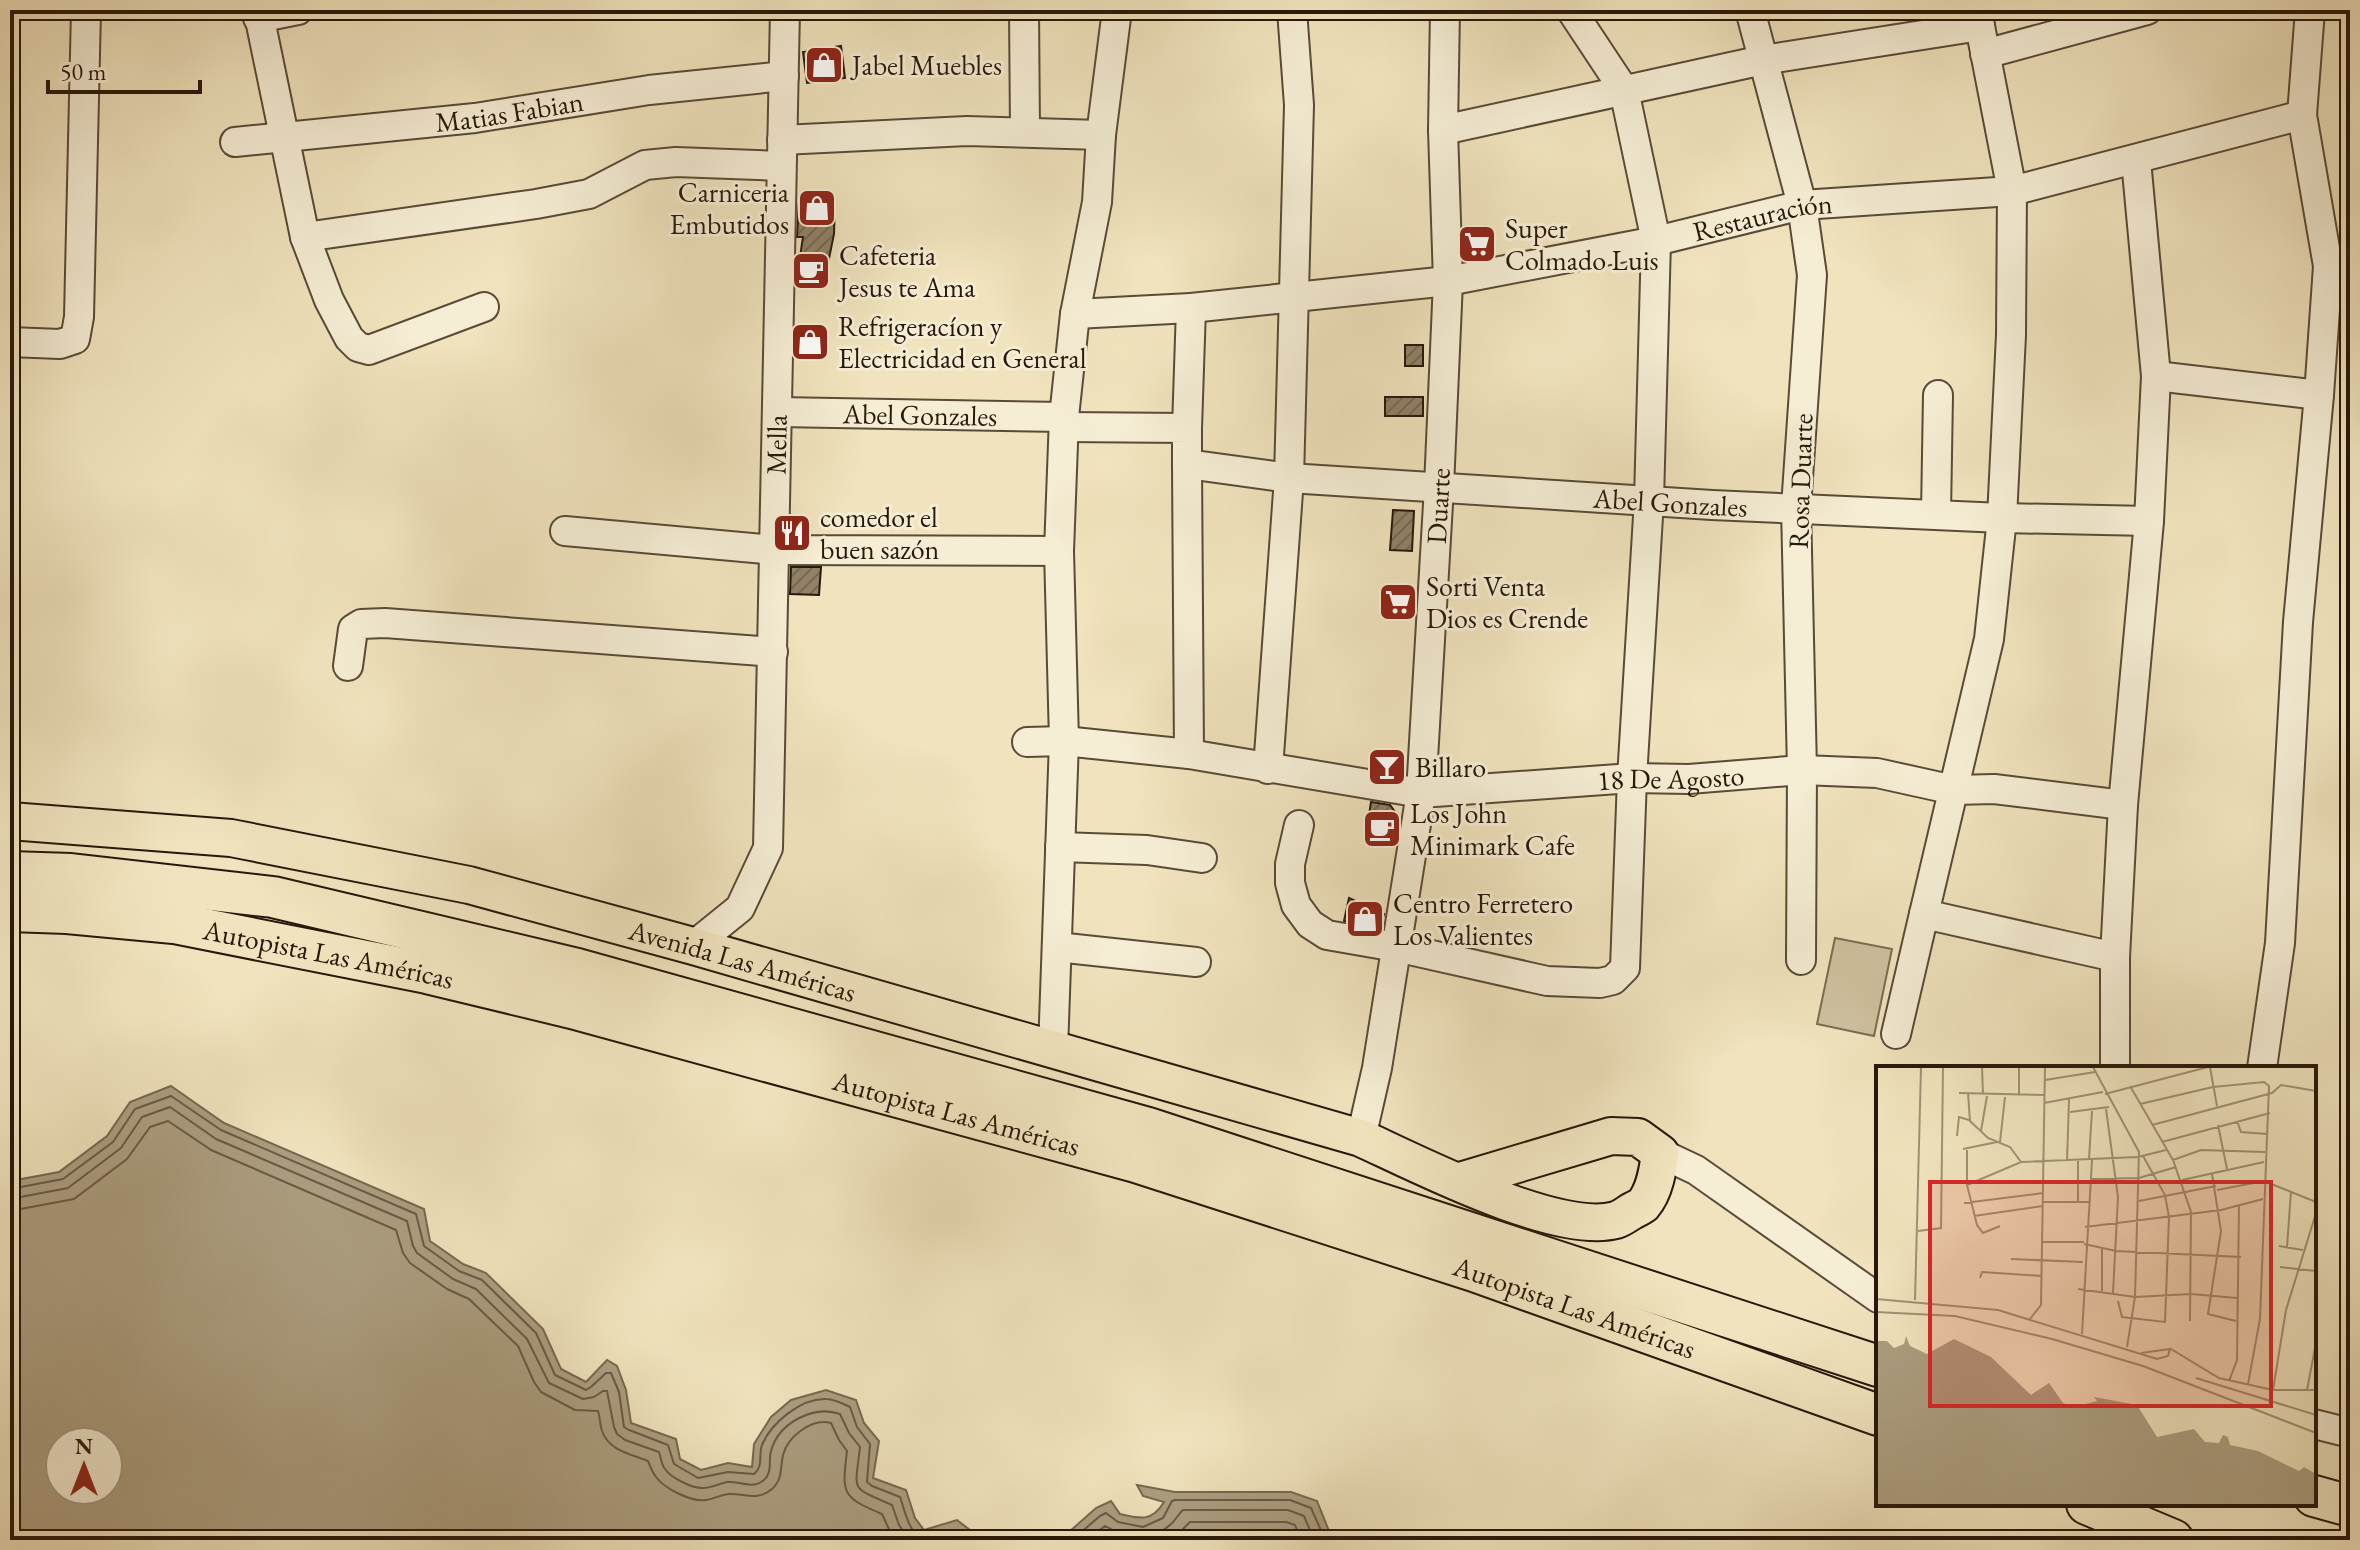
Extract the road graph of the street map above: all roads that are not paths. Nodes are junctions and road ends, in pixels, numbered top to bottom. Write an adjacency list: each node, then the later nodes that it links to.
1 (86, 10): 35 (street)
2 (298, 10): 12 (street)
3 (785, 10): 16 (street, Mella)
4 (1024, 10): 20 (street)
5 (1117, 10): 21 (street)
6 (1292, 10): 31 (street)
7 (1445, 10): 19 (street, Duarte)
8 (1571, 10): 17 (street)
9 (1750, 10): 15 (street, Rosa Duarte)
10 (2147, 10): 14 (street)
11 (2310, 10): 18 (street)
12 (258, 14): 22 (street)
13 (1977, 18): 14 (street); 15 (street)
14 (1985, 54): 26 (street)
15 (1763, 60): 17 (street); 27 (street, Rosa Duarte)
16 (784, 76): 22 (street, Matias Fabian); 24 (street, Mella)
17 (1624, 90): 19 (street); 29 (street)
18 (2302, 115): 25 (street, Restauración); 38 (street)
19 (1443, 130): 30 (street, Duarte)
20 (1025, 132): 21 (street); 24 (street)
21 (1101, 135): 34 (street)
22 (283, 138): 23 (street, Matias Fabian); 28 (street)
23 (235, 142)
24 (781, 153): 28 (street); 39 (street, Mella)
25 (2136, 160): 26 (street, Restauración); 36 (street)
26 (2012, 191): 27 (street, Restauración); 48 (street)
27 (1802, 205): 29 (street, Restauración); 46 (street, Rosa Duarte)
28 (305, 237): 32 (street)
29 (1656, 241): 30 (street, Restauración); 45 (street)
30 (1448, 281): 31 (street, Restauración); 44 (street, Duarte)
31 (1293, 298): 33 (street, Restauración); 43 (street)
32 (484, 307)
33 (1191, 308): 34 (street, Restauración); 41 (street)
34 (1075, 314): 40 (street)
35 (10, 342)
36 (2156, 376): 38 (street); 49 (street)
37 (1938, 395): 47 (street)
38 (2319, 395): 80 (street)
39 (778, 412): 40 (street, Abel Gonzales); 51 (street, Mella)
40 (1064, 422): 41 (street, Abel Gonzales); 52 (street)
41 (1187, 428): 42 (street)
42 (1187, 464): 43 (street, Abel Gonzales); 57 (street)
43 (1289, 478): 44 (street, Abel Gonzales); 58 (street)
44 (1439, 487): 45 (street, Abel Gonzales); 62 (street, Duarte)
45 (1649, 500): 46 (street, Abel Gonzales); 60 (street)
46 (1796, 507): 47 (street, Abel Gonzales); 59 (street, Rosa Duarte)
47 (1936, 514): 48 (street, Abel Gonzales)
48 (2002, 518): 49 (street, Abel Gonzales); 61 (street)
49 (2149, 521): 63 (street)
50 (565, 531): 51 (street)
51 (775, 550): 52 (street); 53 (street, Mella)
52 (1059, 551): 55 (street)
53 (773, 652): 54 (street); 71 (street, Mella)
54 (348, 666)
55 (1064, 741): 56 (street, 18 De Agosto); 57 (street, 18 De Agosto); 66 (street)
56 (1027, 742)
57 (1189, 754): 58 (street, 18 De Agosto)
58 (1268, 769): 62 (street, 18 De Agosto)
59 (1802, 770): 60 (street, 18 De Agosto); 61 (street, 18 De Agosto); 75 (street, Rosa Duarte)
60 (1632, 778): 62 (street, 18 De Agosto); 73 (street)
61 (1954, 790): 63 (street, 18 De Agosto); 70 (street)
62 (1421, 793): 73 (street, Duarte)
63 (2123, 805): 74 (street)
64 (10, 821): 71 (main road, Avenida Las Américas)
65 (1299, 825): 73 (street)
66 (1060, 847): 67 (street); 72 (street)
67 (1202, 858)
68 (10, 872): 85 (highway, Autopista Las Américas)
69 (10, 911): 86 (highway, Autopista Las Américas)
70 (1924, 914): 74 (street); 77 (street)
71 (693, 946): 78 (main road, Avenida Las Américas)
72 (1057, 947): 76 (street); 78 (street)
73 (1396, 947): 81 (street, Duarte)
74 (2115, 957): 79 (street)
75 (1801, 960)
76 (1196, 962)
77 (1896, 1034)
78 (1053, 1050): 81 (main road, Avenida Las Américas)
79 (2115, 1066)
80 (2262, 1066)
81 (1361, 1138): 83 (main road, Avenida Las Américas)
82 (1660, 1153): 83 (main road); 83 (main road, Avenida Las Américas); 84 (street)
83 (1457, 1182)
84 (1876, 1297)
85 (1876, 1365)
86 (1876, 1414)
87 (2316, 1424): 88 (street)
88 (2350, 1433)
89 (2316, 1497): 91 (highway)
90 (2092, 1506): 92 (highway)
91 (2350, 1506)
92 (2173, 1540)

